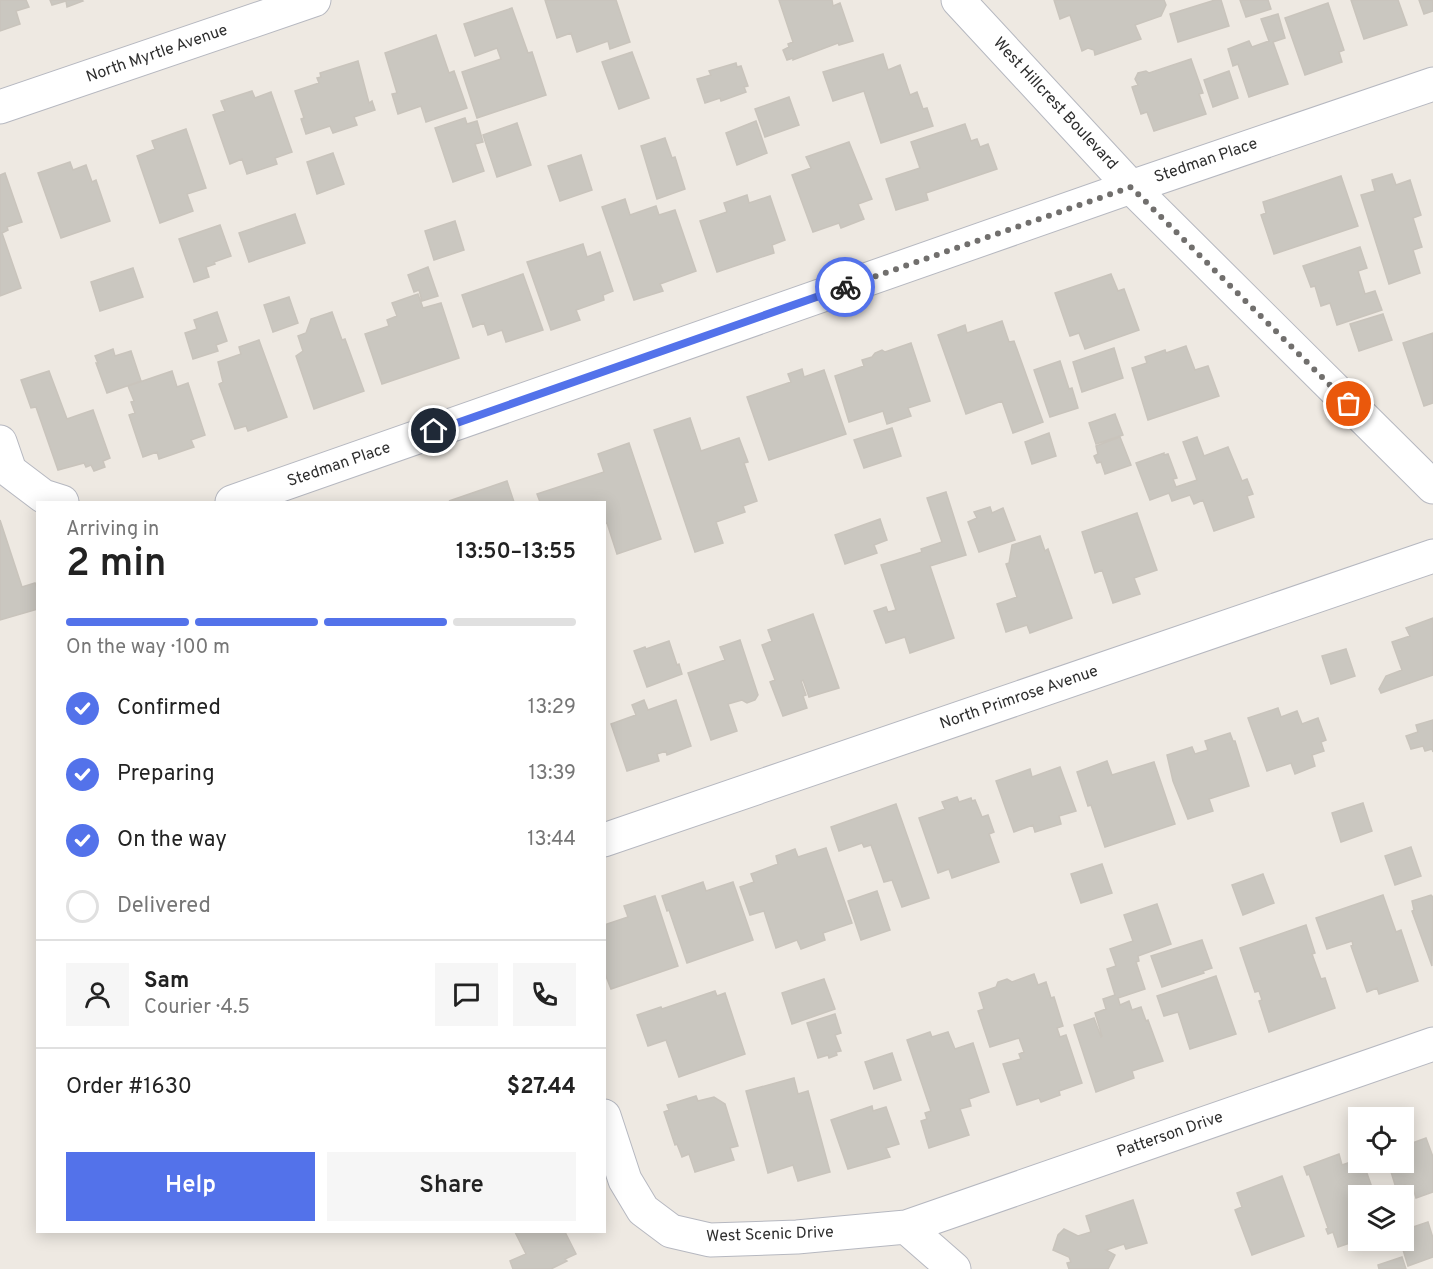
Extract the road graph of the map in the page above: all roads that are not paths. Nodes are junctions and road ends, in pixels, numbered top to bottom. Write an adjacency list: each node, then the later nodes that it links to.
1 (314, 0): 4 (street, North Myrtle Avenue)
2 (958, 0): 5 (street, West Hillcrest Boulevard)
3 (1433, 84): 5 (street, Stedman Place)
4 (0, 107)
5 (1131, 187): 7 (street, West Hillcrest Boulevard); 9 (street, Stedman Place)
6 (0, 442): 8 (street)
7 (1433, 487)
8 (59, 501)
9 (235, 501)
10 (1433, 556): 11 (street, North Primrose Avenue)
11 (606, 839)
12 (1433, 1044): 14 (street, Patterson Drive)
13 (606, 1122): 14 (street, West Scenic Drive)
14 (906, 1227): 15 (street)
15 (954, 1269)

